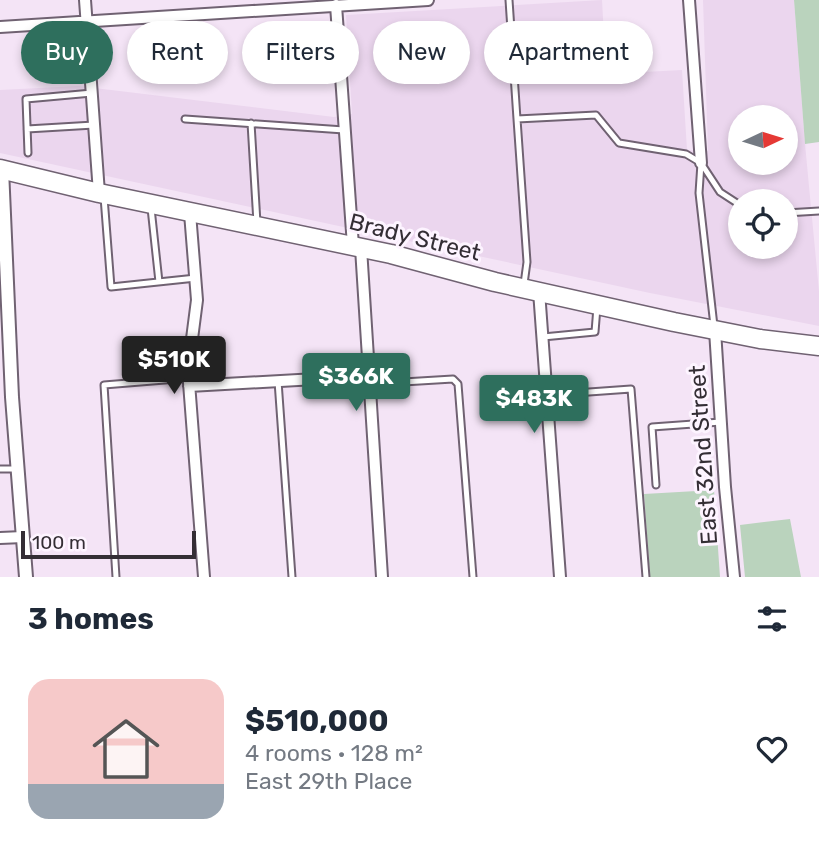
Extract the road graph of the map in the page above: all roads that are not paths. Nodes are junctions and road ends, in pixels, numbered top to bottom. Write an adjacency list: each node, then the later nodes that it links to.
1 (85, 0): 7 (street)
2 (428, 0): 6 (street)
3 (509, 0): 13 (lane)
4 (689, 0): 19 (street)
5 (280, 4): 6 (street); 7 (street)
6 (336, 5): 17 (street)
7 (87, 21)
8 (21, 26): 9 (street)
9 (0, 27)
10 (91, 84): 11 (street)
11 (92, 93): 15 (street); 16 (lane)
12 (185, 119): 14 (lane)
13 (517, 119): 19 (lane); 32 (lane)
14 (251, 123): 17 (lane); 27 (lane)
15 (94, 125): 16 (lane); 21 (street)
16 (27, 129): 18 (lane)
17 (344, 130): 29 (street)
18 (28, 153)
19 (701, 163): 22 (lane); 35 (lane)
20 (1, 169): 21 (highway, Brady Street); 28 (street)
21 (102, 193): 23 (highway, Brady Street); 31 (lane)
22 (728, 197)
23 (151, 204): 26 (highway, Brady Street); 31 (lane)
24 (819, 211): 25 (lane)
25 (798, 212)
26 (190, 213): 27 (highway, Brady Street); 30 (street)
27 (257, 226): 29 (highway, Brady Street)
28 (2, 229): 33 (street)
29 (357, 247): 32 (highway, Brady Street); 38 (street)
30 (195, 278): 31 (lane); 40 (street)
31 (159, 282)
32 (531, 289): 34 (highway, Brady Street); 36 (street)
33 (4, 298): 42 (street)
34 (597, 304): 35 (highway, Brady Street); 36 (lane)
35 (715, 330): 37 (highway, Brady Street); 43 (street, East 32nd Street)
36 (542, 337): 41 (street)
37 (819, 346)
38 (369, 380): 39 (street); 53 (street); 54 (lane)
39 (278, 381): 40 (street); 52 (lane)
40 (189, 382): 50 (lane); 51 (street)
41 (547, 394): 55 (street); 56 (lane)
42 (6, 397): 44 (street)
43 (721, 422): 46 (lane); 57 (street, East 32nd Street)
44 (17, 468): 45 (lane); 47 (street)
45 (0, 470)
46 (656, 485)
47 (23, 537): 48 (street); 49 (street)
48 (0, 538)
49 (26, 577)
50 (116, 577)
51 (204, 577)
52 (292, 577)
53 (382, 577)
54 (473, 577)
55 (560, 577)
56 (646, 577)
57 (734, 577)

